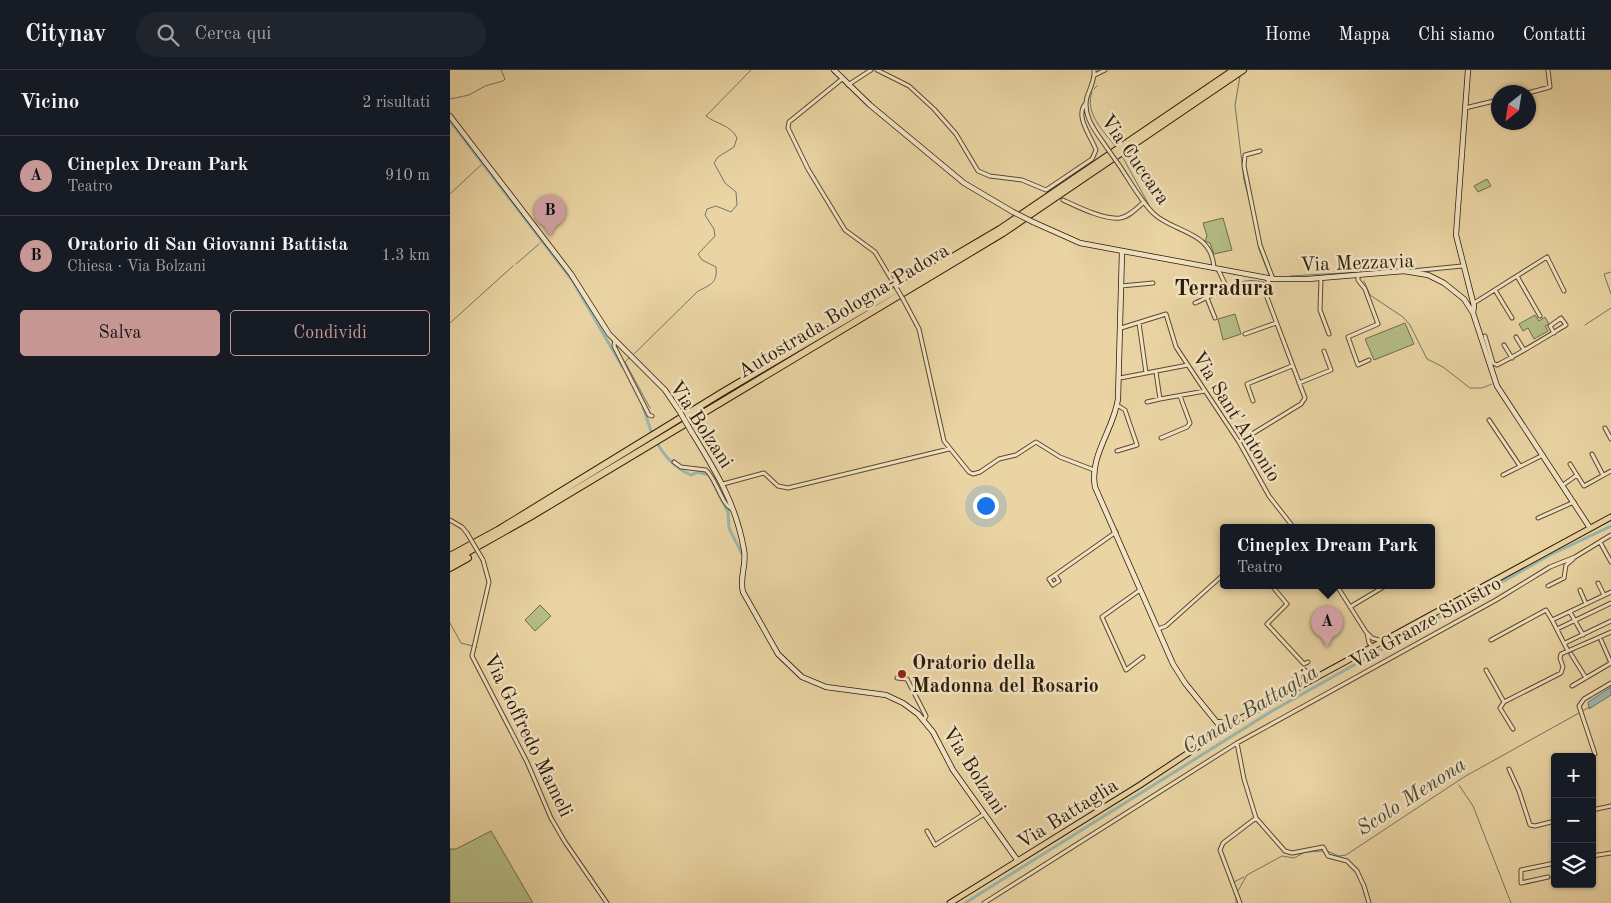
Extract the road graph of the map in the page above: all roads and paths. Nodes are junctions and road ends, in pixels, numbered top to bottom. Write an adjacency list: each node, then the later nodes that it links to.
1 (834, 70): 11 (street, Via Mezzavia)
2 (871, 70): 12 (street)
3 (878, 70): 15 (street)
4 (1094, 70): 10 (street, Via Cuccara)
5 (1105, 70): 10 (street)
6 (1234, 70): 101 (highway, Autostrada Bologna-Padova)
7 (1243, 70): 94 (highway, Autostrada Bologna-Padova)
8 (1468, 70): 16 (street)
9 (1548, 70): 13 (street)
10 (1094, 75): 15 (street, Via Cuccara)
11 (842, 79): 12 (street, Via Mezzavia); 79 (street, bridge)
12 (848, 85): 21 (street, Via Mezzavia, bridge)
13 (1536, 91)
14 (1491, 102): 16 (street)
15 (1086, 103): 20 (street, Via Cuccara, bridge)
16 (1465, 108): 22 (street)
17 (450, 116): 54 (street, Via Bolzani)
18 (1260, 151): 29 (street)
19 (1063, 200): 20 (street)
20 (1144, 202): 23 (street, Via Cuccara)
21 (1122, 252): 23 (street, Via Mezzavia); 34 (street)
22 (1462, 266): 24 (street); 41 (street)
23 (1216, 269): 27 (street, Via Mezzavia); 35 (street, Via Cuccara)
24 (1412, 271): 25 (street, Via Mezzavia); 42 (street, Via Mezzavia)
25 (1358, 274): 28 (street, Via Mezzavia); 60 (street)
26 (1517, 276): 36 (street); 37 (street); 43 (street)
27 (1265, 278): 29 (street, Via Mezzavia); 33 (street)
28 (1321, 278): 30 (street, Via Mezzavia); 51 (street)
29 (1272, 279): 30 (street, Via Mezzavia)
30 (1279, 280): 33 (street)
31 (1153, 283): 34 (street)
32 (1262, 284): 33 (street); 35 (street); 38 (street)
33 (1268, 284): 38 (street)
34 (1121, 286): 48 (street)
35 (1227, 288): 39 (street)
36 (1495, 290): 41 (street); 45 (street)
37 (1564, 290)
38 (1266, 294): 46 (street)
39 (1207, 298): 40 (street); 44 (street)
40 (1195, 303)
41 (1474, 303): 42 (street)
42 (1473, 313): 56 (street, Via Mezzavia)
43 (1540, 316)
44 (1215, 318)
45 (1512, 318)
46 (1276, 322): 50 (street); 62 (street)
47 (1139, 323): 48 (street); 61 (street, Via Sant'Antonio); 64 (street)
48 (1120, 328): 65 (street)
49 (1554, 333): 49 (street); 57 (street)
50 (1245, 334)
51 (1329, 334)
52 (1485, 336): 56 (street)
53 (1516, 337): 57 (street)
54 (615, 340): 73 (street, Via Bolzani); 91 (street, Via Bolzani, bridge)
55 (1504, 345): 59 (street)
56 (1486, 346): 59 (street); 82 (street, Via Mezzavia)
57 (1524, 350): 59 (street)
58 (1324, 351): 66 (street)
59 (1512, 358)
60 (1369, 360)
61 (1188, 365): 63 (street); 67 (street, Via Sant'Antonio)
62 (1292, 366): 66 (street); 70 (street)
63 (1156, 372): 64 (street); 69 (street)
64 (1146, 373): 65 (street)
65 (1120, 378): 72 (street)
66 (1299, 383): 78 (street)
67 (1205, 391): 68 (street); 78 (street, Via Sant'Antonio)
68 (1180, 396): 69 (street); 76 (street)
69 (1160, 399): 71 (street)
70 (1253, 401)
71 (1148, 402)
72 (1117, 405): 80 (street); 86 (street)
73 (652, 416)
74 (1489, 420): 85 (street)
75 (1605, 428): 77 (street)
76 (1161, 438)
77 (1611, 439)
78 (1239, 442): 99 (street, Via Sant'Antonio)
79 (948, 448): 86 (street); 91 (street)
80 (1117, 451)
81 (1592, 454): 89 (street)
82 (1543, 455): 85 (street); 92 (street, Via Mezzavia)
83 (674, 462): 95 (street, Via Bolzani)
84 (1570, 464): 90 (street)
85 (1520, 466): 88 (street)
86 (1094, 468): 102 (street)
87 (1611, 471): 89 (street)
88 (1503, 475)
89 (1603, 475): 90 (street)
90 (1577, 476): 92 (street)
91 (724, 484): 95 (street, Via Bolzani)
92 (1563, 485): 93 (street, Via Mezzavia)
93 (1574, 502): 97 (street); 100 (street, Via Mezzavia)
94 (548, 506): 108 (highway, Autostrada Bologna-Padova); 110 (highway)
95 (733, 509): 154 (street, Via Bolzani)
96 (1611, 517): 100 (main road, Via Battaglia)
97 (1538, 518)
98 (450, 520): 174 (street, Via Goffredo Mameli, bridge)
99 (1291, 524)
100 (1590, 528): 137 (main road, Via Battaglia)
101 (498, 530): 105 (highway); 106 (highway, Autostrada Bologna-Padova)
102 (1116, 532): 111 (street); 118 (street)
103 (1611, 535): 104 (street, Via Granze Sinistro)
104 (1600, 542): 107 (street, Via Granze Sinistro); 109 (street)
105 (450, 551)
106 (450, 556)
107 (1575, 557): 114 (street); 160 (street, Via Granze Sinistro)
108 (450, 562)
109 (1611, 562)
110 (450, 568)
111 (1055, 575)
112 (1220, 578): 129 (street)
113 (1598, 583): 121 (street)
114 (1548, 586)
115 (1274, 589): 144 (street)
116 (1339, 589): 124 (street)
117 (1380, 589): 124 (street)
118 (1141, 590): 129 (street); 143 (street)
119 (1580, 590): 123 (street)
120 (1611, 592): 121 (street)
121 (1604, 595): 123 (street)
122 (1611, 603): 127 (street)
123 (1586, 604): 125 (street)
124 (1350, 607): 131 (street)
125 (1570, 612): 126 (street); 127 (street)
126 (1552, 620): 130 (street); 135 (street)
127 (1575, 620): 130 (street); 133 (street)
128 (1611, 621): 133 (street)
129 (1158, 628): 155 (street)
130 (1557, 629): 139 (street)
131 (1366, 632): 134 (street); 138 (street)
132 (1611, 632): 141 (street)
133 (1583, 635): 139 (street)
134 (1372, 638): 137 (street); 140 (street)
135 (1491, 640)
136 (1601, 640): 145 (street)
137 (1385, 642): 140 (main road, Via Battaglia)
138 (1369, 643): 140 (street); 142 (street)
139 (1565, 643): 141 (street)
140 (1374, 648): 142 (main road, Via Battaglia)
141 (1570, 652): 149 (street); 153 (street)
142 (1359, 656): 150 (main road, Via Battaglia)
143 (1143, 657)
144 (1308, 662)
145 (1611, 662): 149 (street)
146 (1486, 670): 153 (street)
147 (1294, 676): 150 (street)
148 (897, 678): 154 (street, Via Bolzani)
149 (1586, 678): 152 (street)
150 (1313, 681): 156 (main road, Via Battaglia)
151 (1611, 683): 161 (street)
152 (1572, 686)
153 (1504, 702): 157 (street)
154 (924, 720): 165 (street, Via Bolzani)
155 (1216, 722): 156 (street); 158 (street); 159 (street)
156 (1230, 725): 158 (main road, Via Battaglia)
157 (1514, 729)
158 (1223, 730): 159 (main road, Via Battaglia)
159 (1214, 736): 171 (main road, Via Battaglia)
160 (1237, 743): 166 (street); 176 (street, Via Granze Sinistro)
161 (1595, 753)
162 (1509, 769): 167 (street)
163 (1611, 806): 164 (street)
164 (1596, 809)
165 (984, 814): 168 (street); 171 (street, Via Bolzani)
166 (1256, 818): 177 (street); 178 (street)
167 (1551, 822)
168 (927, 831)
169 (1611, 853): 170 (street)
170 (1596, 855)
171 (1018, 861): 175 (main road, Via Battaglia)
172 (1551, 864): 173 (street)
173 (1548, 877)
174 (607, 903)
175 (950, 903)
176 (984, 903)
177 (1240, 903)
178 (1369, 903)

